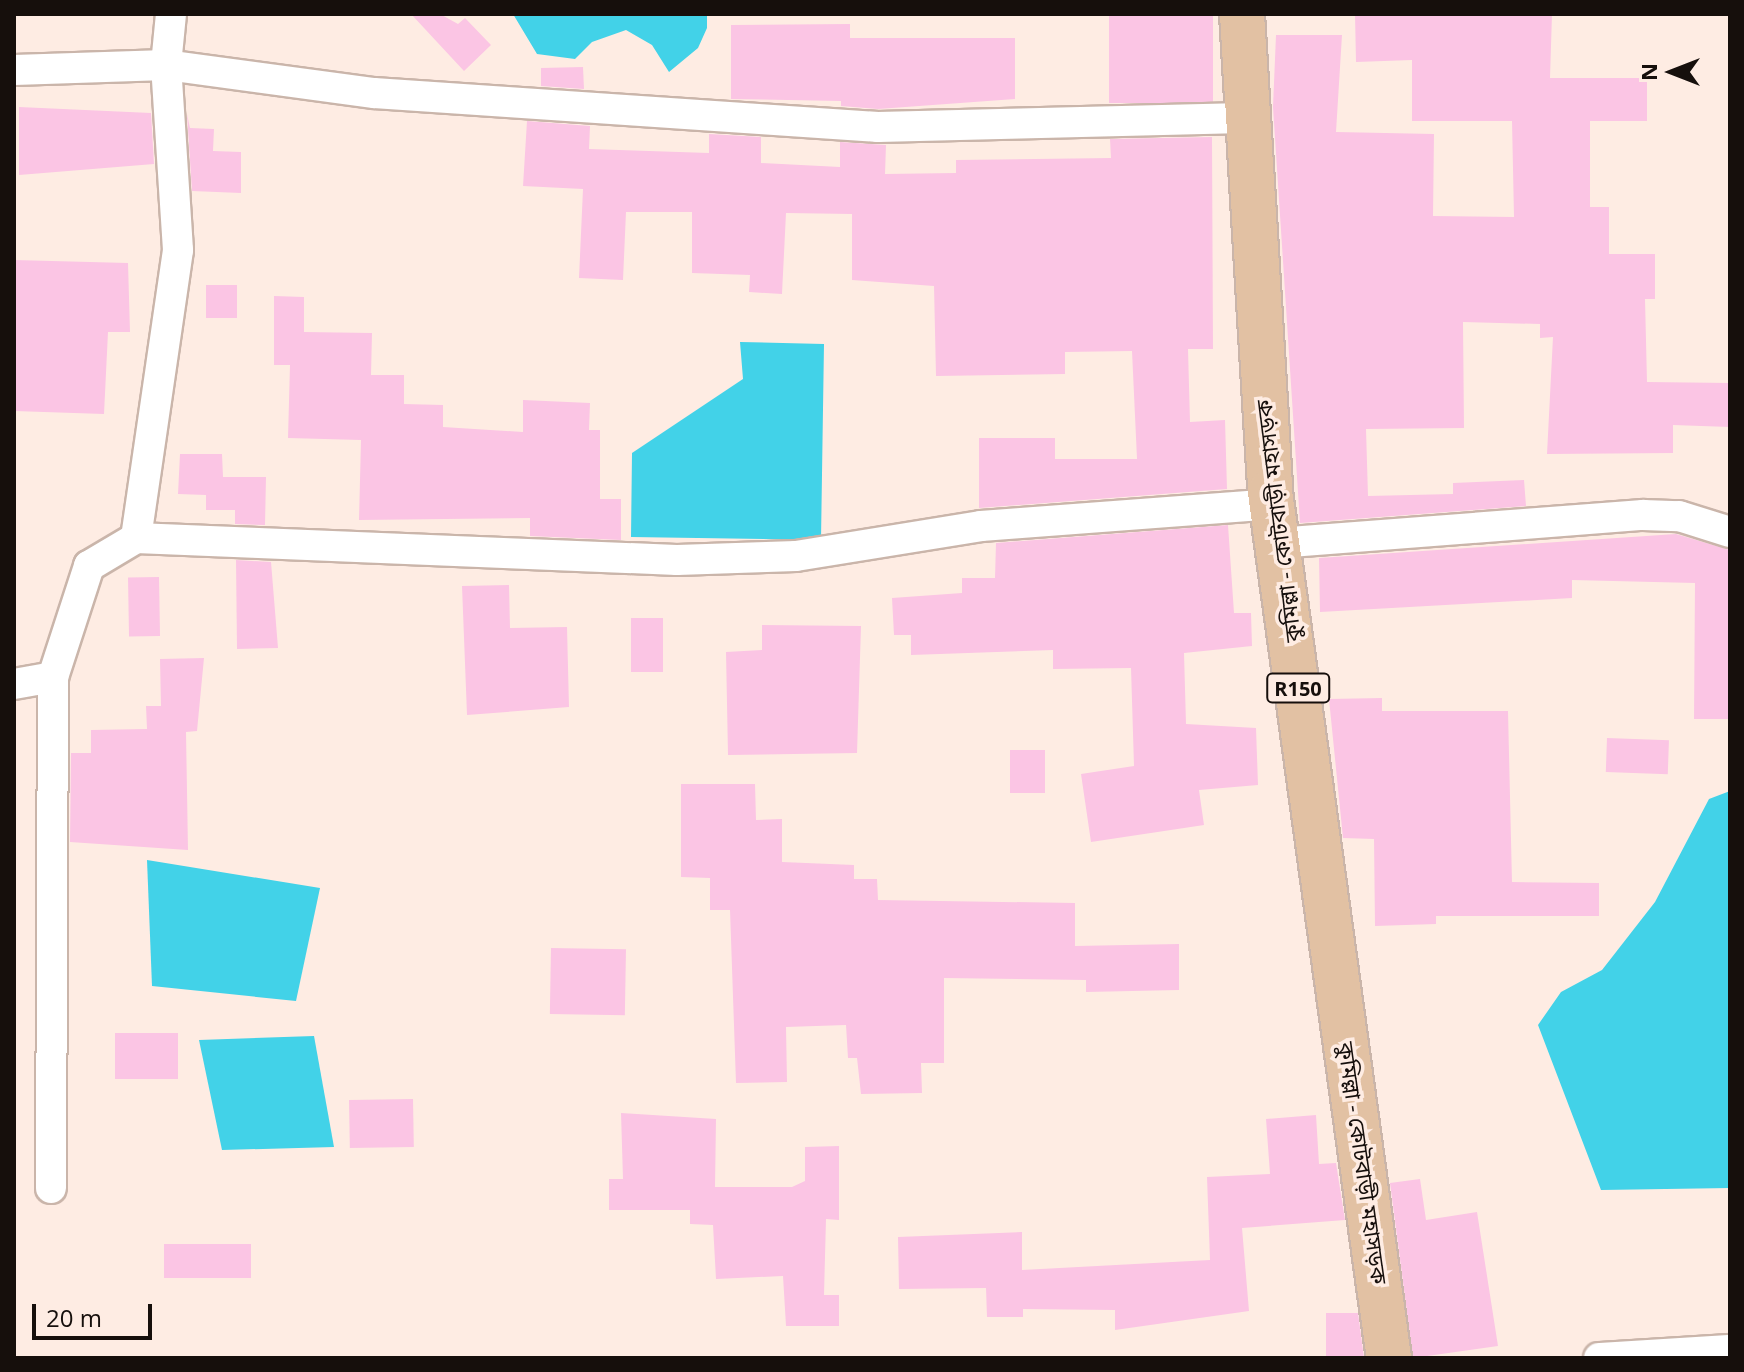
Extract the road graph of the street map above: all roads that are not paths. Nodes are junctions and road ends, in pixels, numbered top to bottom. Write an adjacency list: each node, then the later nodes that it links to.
1 (171, 14): 3 (street)
2 (1242, 14): 5 (main road, কুমিল্লা - কোটবাড়ী মহাসড়ক / R150)
3 (166, 65): 4 (street); 5 (street); 8 (street)
4 (14, 70)
5 (1244, 118): 6 (main road, কুমিল্লা - কোটবাড়ী মহাসড়ক / R150)
6 (1274, 523): 7 (street); 8 (street); 13 (main road, কুমিল্লা - কোটবাড়ী মহাসড়ক / R150)
7 (1730, 532)
8 (136, 538): 9 (street)
9 (53, 677): 10 (street); 11 (street)
10 (14, 684)
11 (51, 1188)
12 (1730, 1350): 14 (street)
13 (1389, 1358)
14 (1599, 1358)

